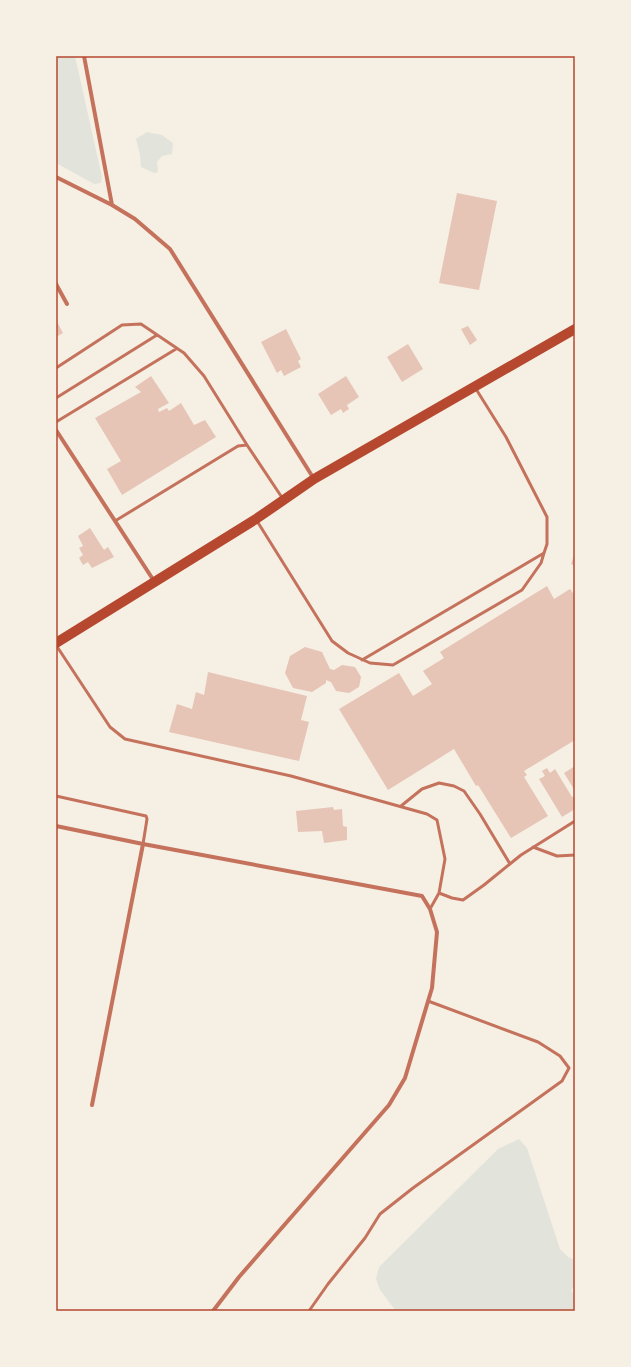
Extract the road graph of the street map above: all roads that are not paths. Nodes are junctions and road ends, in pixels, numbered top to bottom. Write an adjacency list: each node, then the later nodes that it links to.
1 (84, 56): 3 (street)
2 (56, 177): 3 (street)
3 (112, 205): 15 (street)
4 (56, 284): 5 (street)
5 (67, 304)
6 (575, 329): 10 (main road)
7 (157, 335): 8 (lane); 9 (lane); 11 (lane)
8 (176, 348): 12 (lane); 14 (lane)
9 (56, 368)
10 (475, 386): 15 (main road); 19 (lane)
11 (56, 398)
12 (56, 422)
13 (56, 430): 18 (street)
14 (247, 445): 16 (lane); 18 (lane)
15 (314, 479): 16 (main road)
16 (284, 500): 17 (main road)
17 (256, 519): 20 (main road); 22 (lane)
18 (115, 521): 20 (street)
19 (544, 553): 22 (lane); 22 (lane)
20 (154, 581): 21 (main road)
21 (57, 640): 24 (lane)
22 (362, 660)
23 (56, 796): 27 (lane)
24 (401, 806): 30 (lane); 31 (lane)
25 (575, 821): 28 (lane)
26 (56, 826): 27 (street)
27 (143, 844): 32 (street); 34 (street)
28 (533, 847): 29 (lane); 30 (lane)
29 (575, 855)
30 (510, 864): 31 (lane)
31 (439, 892): 32 (lane)
32 (430, 909): 33 (street)
33 (428, 1000): 35 (street); 36 (lane)
34 (92, 1105)
35 (213, 1311)
36 (309, 1311)

